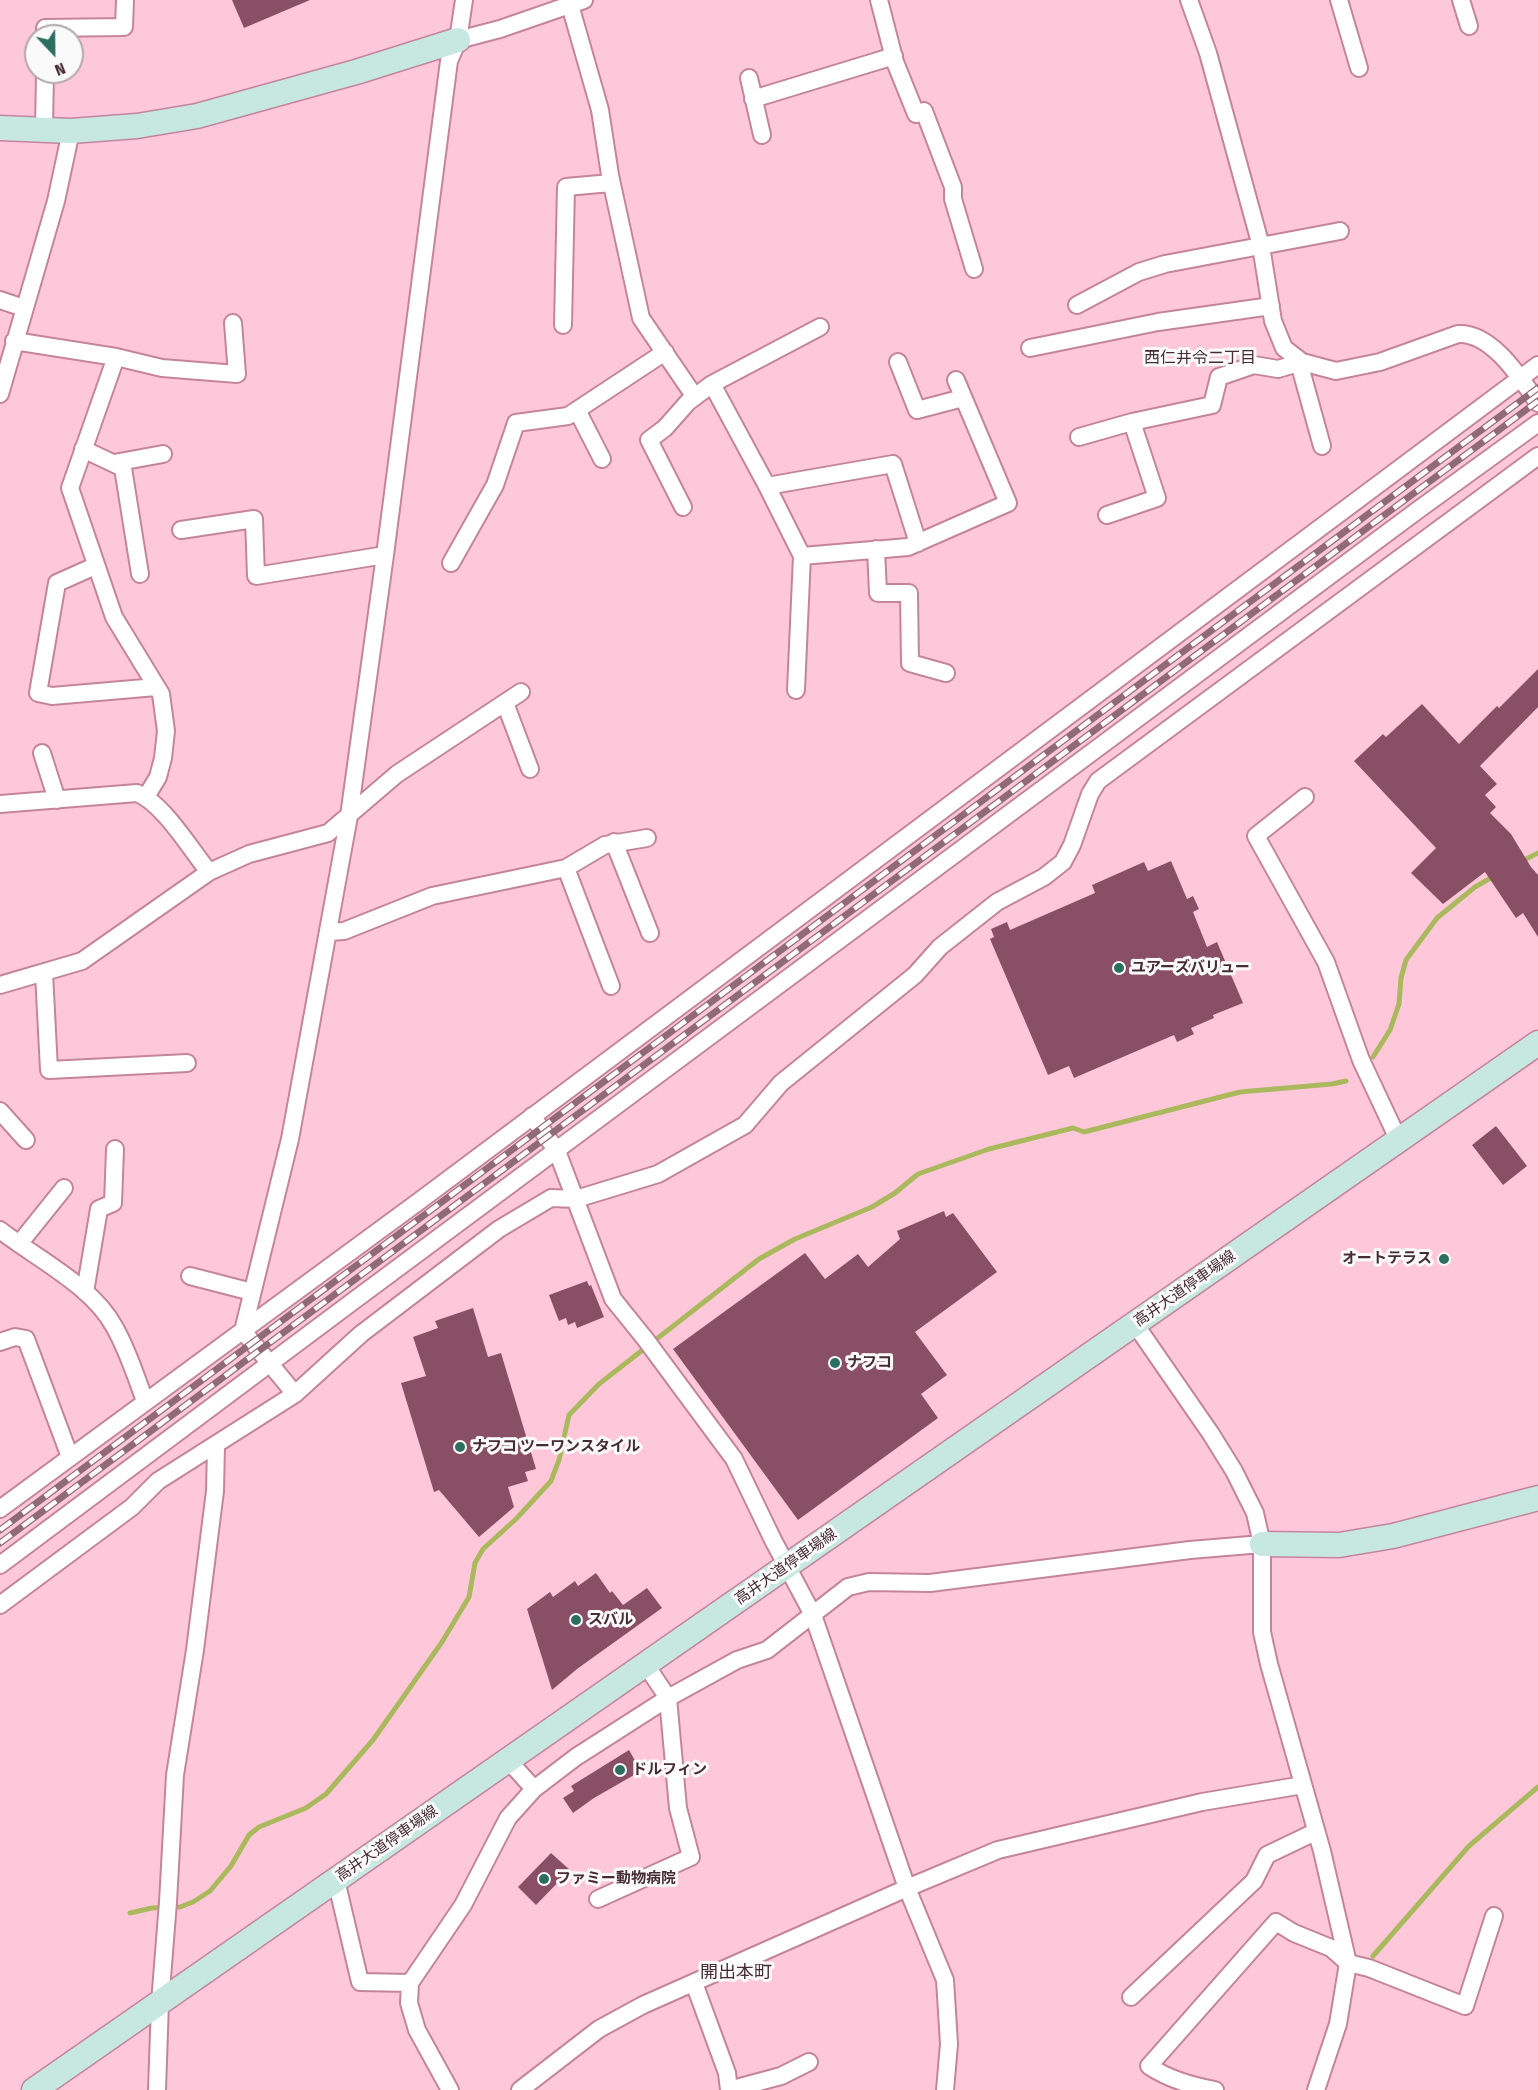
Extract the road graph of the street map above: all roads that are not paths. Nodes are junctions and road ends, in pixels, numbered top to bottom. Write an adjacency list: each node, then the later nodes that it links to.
1 (125, 0): 9 (street)
2 (464, 0): 10 (street)
3 (879, 0): 11 (street)
4 (1189, 0): 22 (street)
5 (1339, 0): 12 (street)
6 (1461, 0): 8 (street)
7 (577, 2): 10 (street); 20 (street)
8 (1469, 27)
9 (84, 28)
10 (458, 40): 18 (main road); 61 (street)
11 (894, 56): 15 (street); 23 (street)
12 (1359, 68)
13 (748, 78): 15 (street)
14 (45, 84): 17 (street)
15 (753, 99): 19 (street)
16 (0, 128): 17 (main road)
17 (44, 130): 18 (main road)
18 (71, 131): 27 (street)
19 (762, 135)
20 (611, 183): 29 (street); 33 (street)
21 (1340, 231): 22 (street)
22 (1262, 246): 25 (street); 26 (street)
23 (974, 268)
24 (0, 300): 27 (street)
25 (1077, 305)
26 (1271, 306): 32 (street); 36 (street)
27 (24, 308): 31 (street)
28 (233, 323): 34 (street)
29 (563, 325)
30 (820, 327): 40 (street)
31 (14, 341): 34 (street); 41 (street)
32 (1030, 348)
33 (665, 352): 42 (street); 45 (street)
34 (116, 357): 50 (street)
35 (898, 362): 43 (street)
36 (1302, 362): 38 (street); 46 (street); 49 (street)
37 (1538, 365): 38 (street)
38 (1520, 378): 44 (street); 90 (street)
39 (956, 380): 43 (street)
40 (712, 384): 42 (street); 55 (street)
41 (0, 393)
42 (695, 397): 56 (street)
43 (963, 398): 59 (street)
44 (1538, 403)
45 (577, 410): 53 (street); 63 (street)
46 (1132, 422): 48 (street); 57 (street)
47 (1538, 423): 94 (street)
48 (1079, 437)
49 (1322, 446)
50 (83, 449): 54 (street); 64 (street)
51 (163, 454): 54 (street)
52 (1538, 456): 96 (street)
53 (602, 459)
54 (114, 464): 65 (street)
55 (767, 486): 59 (street); 62 (street)
56 (683, 507)
57 (1107, 515)
58 (181, 530): 61 (street)
59 (918, 543): 60 (street)
60 (876, 549): 62 (street); 66 (street)
61 (385, 555): 77 (street)
62 (802, 556): 68 (street)
63 (451, 563)
64 (95, 566): 67 (street); 67 (street)
65 (140, 574)
66 (946, 673)
67 (156, 687): 73 (street)
68 (796, 690)
69 (521, 692): 70 (street)
70 (505, 703): 72 (street); 77 (street)
71 (42, 753): 75 (street)
72 (530, 769)
73 (146, 797): 75 (street); 81 (street)
74 (1305, 797): 92 (street)
75 (57, 800): 76 (street)
76 (0, 804)
77 (349, 816): 81 (street); 82 (street)
78 (647, 838): 79 (street)
79 (614, 842): 80 (street); 83 (street)
80 (566, 868): 82 (street); 86 (street)
81 (209, 872): 84 (street)
82 (329, 933): 101 (street)
83 (650, 933)
84 (44, 973): 85 (street); 88 (street)
85 (0, 986)
86 (611, 986)
87 (1538, 1043): 92 (main road, 高井大道停車場線)
88 (187, 1063)
89 (0, 1111): 91 (street)
90 (532, 1116): 94 (street); 103 (street)
91 (26, 1140)
92 (1399, 1140): 102 (main road, 高井大道停車場線)
93 (115, 1149): 100 (street)
94 (557, 1151): 96 (street); 105 (street)
95 (64, 1188): 98 (street)
96 (576, 1200): 106 (street); 114 (street)
97 (1, 1233): 98 (street)
98 (20, 1244): 100 (street)
99 (190, 1276): 101 (street)
100 (85, 1292): 107 (street)
101 (252, 1292): 103 (street)
102 (1135, 1324): 112 (street); 114 (main road, 高井大道停車場線)
103 (243, 1331): 105 (street); 107 (street)
104 (0, 1342): 109 (street)
105 (269, 1364): 106 (street); 113 (street)
106 (295, 1394): 108 (street)
107 (145, 1401): 109 (street)
108 (216, 1445): 115 (street); 131 (street)
109 (70, 1457): 111 (street)
110 (1538, 1498): 112 (main road)
111 (0, 1509)
112 (1262, 1544): 116 (street); 120 (street)
113 (0, 1565)
114 (788, 1565): 116 (street); 117 (main road, 高井大道停車場線)
115 (0, 1605)
116 (813, 1615): 118 (street); 124 (street)
117 (646, 1665): 118 (street); 119 (main road, 高井大道停車場線)
118 (668, 1698): 121 (street); 125 (street)
119 (508, 1760): 121 (street); 123 (main road, 高井大道停車場線)
120 (1303, 1785): 122 (street); 124 (street)
121 (534, 1789): 128 (street)
122 (1315, 1832): 127 (street); 130 (street)
123 (336, 1880): 128 (street); 131 (main road, 高井大道停車場線)
124 (907, 1888): 129 (street); 138 (street)
125 (598, 1899)
126 (1494, 1916): 127 (street)
127 (1348, 1963): 139 (street); 140 (street)
128 (410, 1983): 135 (street)
129 (694, 1983): 136 (street); 137 (street)
130 (1131, 1997)
131 (160, 2003): 133 (main road, 高井大道停車場線); 134 (street)
132 (809, 2062): 137 (street)
133 (34, 2090)
134 (157, 2090)
135 (450, 2090)
136 (520, 2090)
137 (729, 2090)
138 (945, 2090)
139 (1215, 2090)
140 (1316, 2090)

